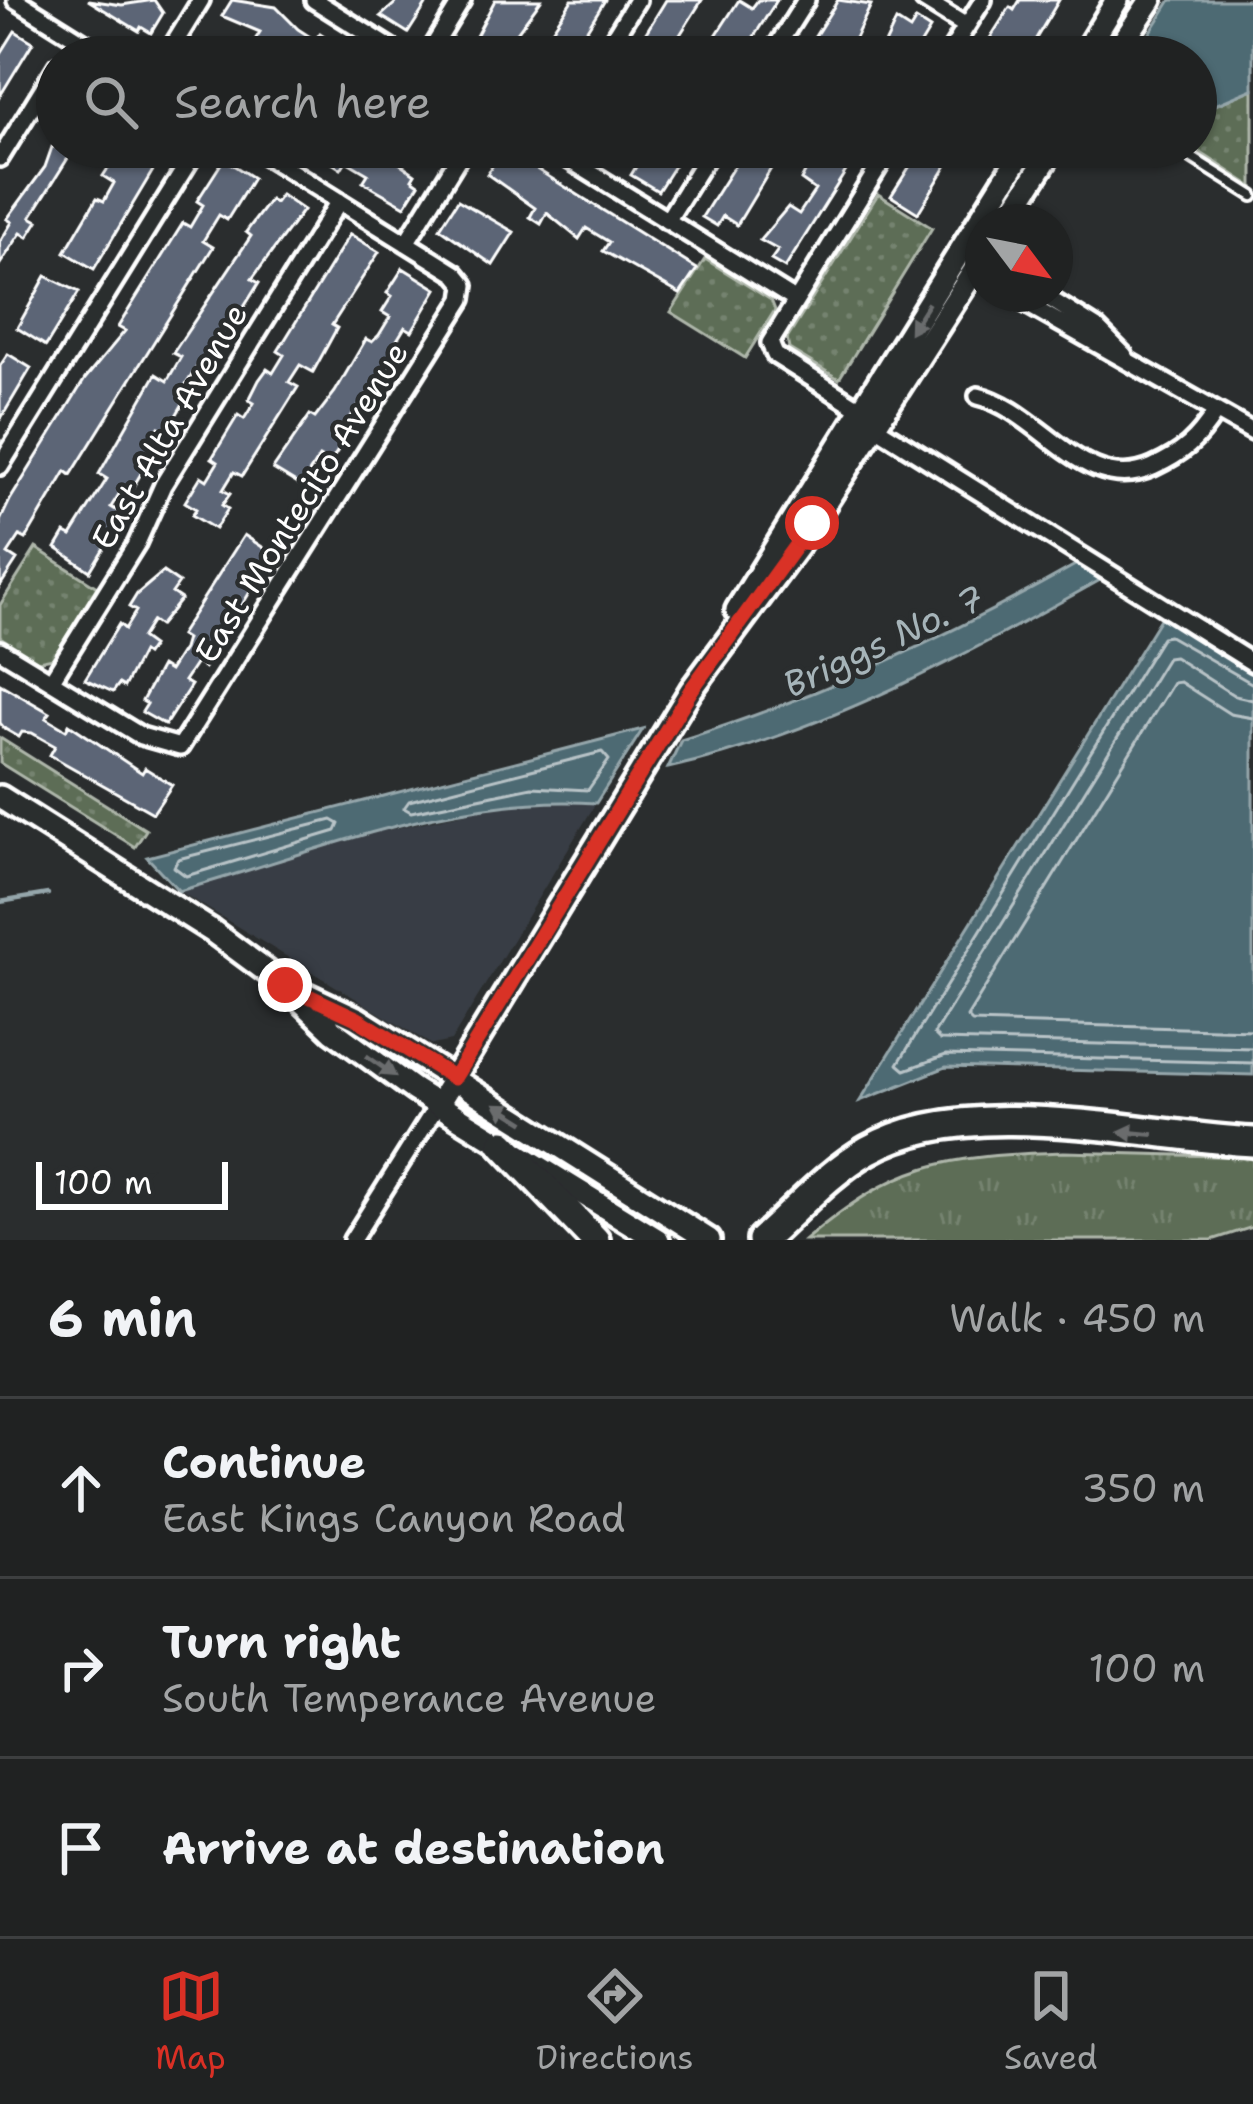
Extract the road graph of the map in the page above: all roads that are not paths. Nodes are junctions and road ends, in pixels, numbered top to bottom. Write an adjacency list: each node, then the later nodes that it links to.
1 (16, 0): 12 (street)
2 (201, 0): 13 (street)
3 (314, 0): 14 (street)
4 (462, 0): 15 (street)
5 (637, 0): 16 (street)
6 (806, 0): 17 (street)
7 (924, 0): 11 (street)
8 (982, 0): 11 (street)
9 (1118, 0): 19 (main road)
10 (1151, 0): 20 (main road)
11 (967, 26): 18 (street)
12 (73, 36)
13 (179, 36)
14 (371, 36)
15 (440, 36)
16 (615, 36)
17 (783, 36)
18 (961, 36)
19 (1095, 36)
20 (1127, 36)
21 (36, 100): 22 (street)
22 (0, 158)
23 (185, 168): 47 (street)
24 (286, 168): 33 (street)
25 (453, 168): 37 (street)
26 (582, 168): 36 (street)
27 (700, 168): 36 (street)
28 (878, 168): 39 (street)
29 (1016, 168): 34 (main road)
30 (1041, 168): 35 (main road)
31 (1208, 168): 32 (lane)
32 (1253, 196)
33 (339, 201): 37 (street); 50 (street, East Alta Avenue)
34 (1000, 204)
35 (1018, 204)
36 (667, 221): 39 (street)
37 (406, 243): 50 (street, East Montecito Avenue)
38 (965, 276): 45 (main road)
39 (795, 301): 45 (street)
40 (1038, 312): 42 (street)
41 (1071, 312): 42 (street)
42 (1126, 357): 44 (street)
43 (978, 396): 44 (street)
44 (1215, 413): 46 (street)
45 (868, 417): 49 (street); 51 (main road); 51 (main road)
46 (1253, 432)
47 (0, 466)
48 (0, 650): 50 (street)
49 (1253, 663)
50 (51, 681)
51 (691, 690): 54 (main road)
52 (0, 796): 53 (main road)
53 (285, 985): 54 (main road); 55 (main road, one-way to 55)
54 (454, 1078): 55 (main road); 61 (main road, one-way to 54)
55 (438, 1104): 57 (main road); 58 (street)
56 (1253, 1142): 62 (highway, one-way to 62)
57 (503, 1144): 59 (highway); 60 (main road)
58 (352, 1240)
59 (595, 1240)
60 (658, 1240)
61 (709, 1240)
62 (762, 1240)

